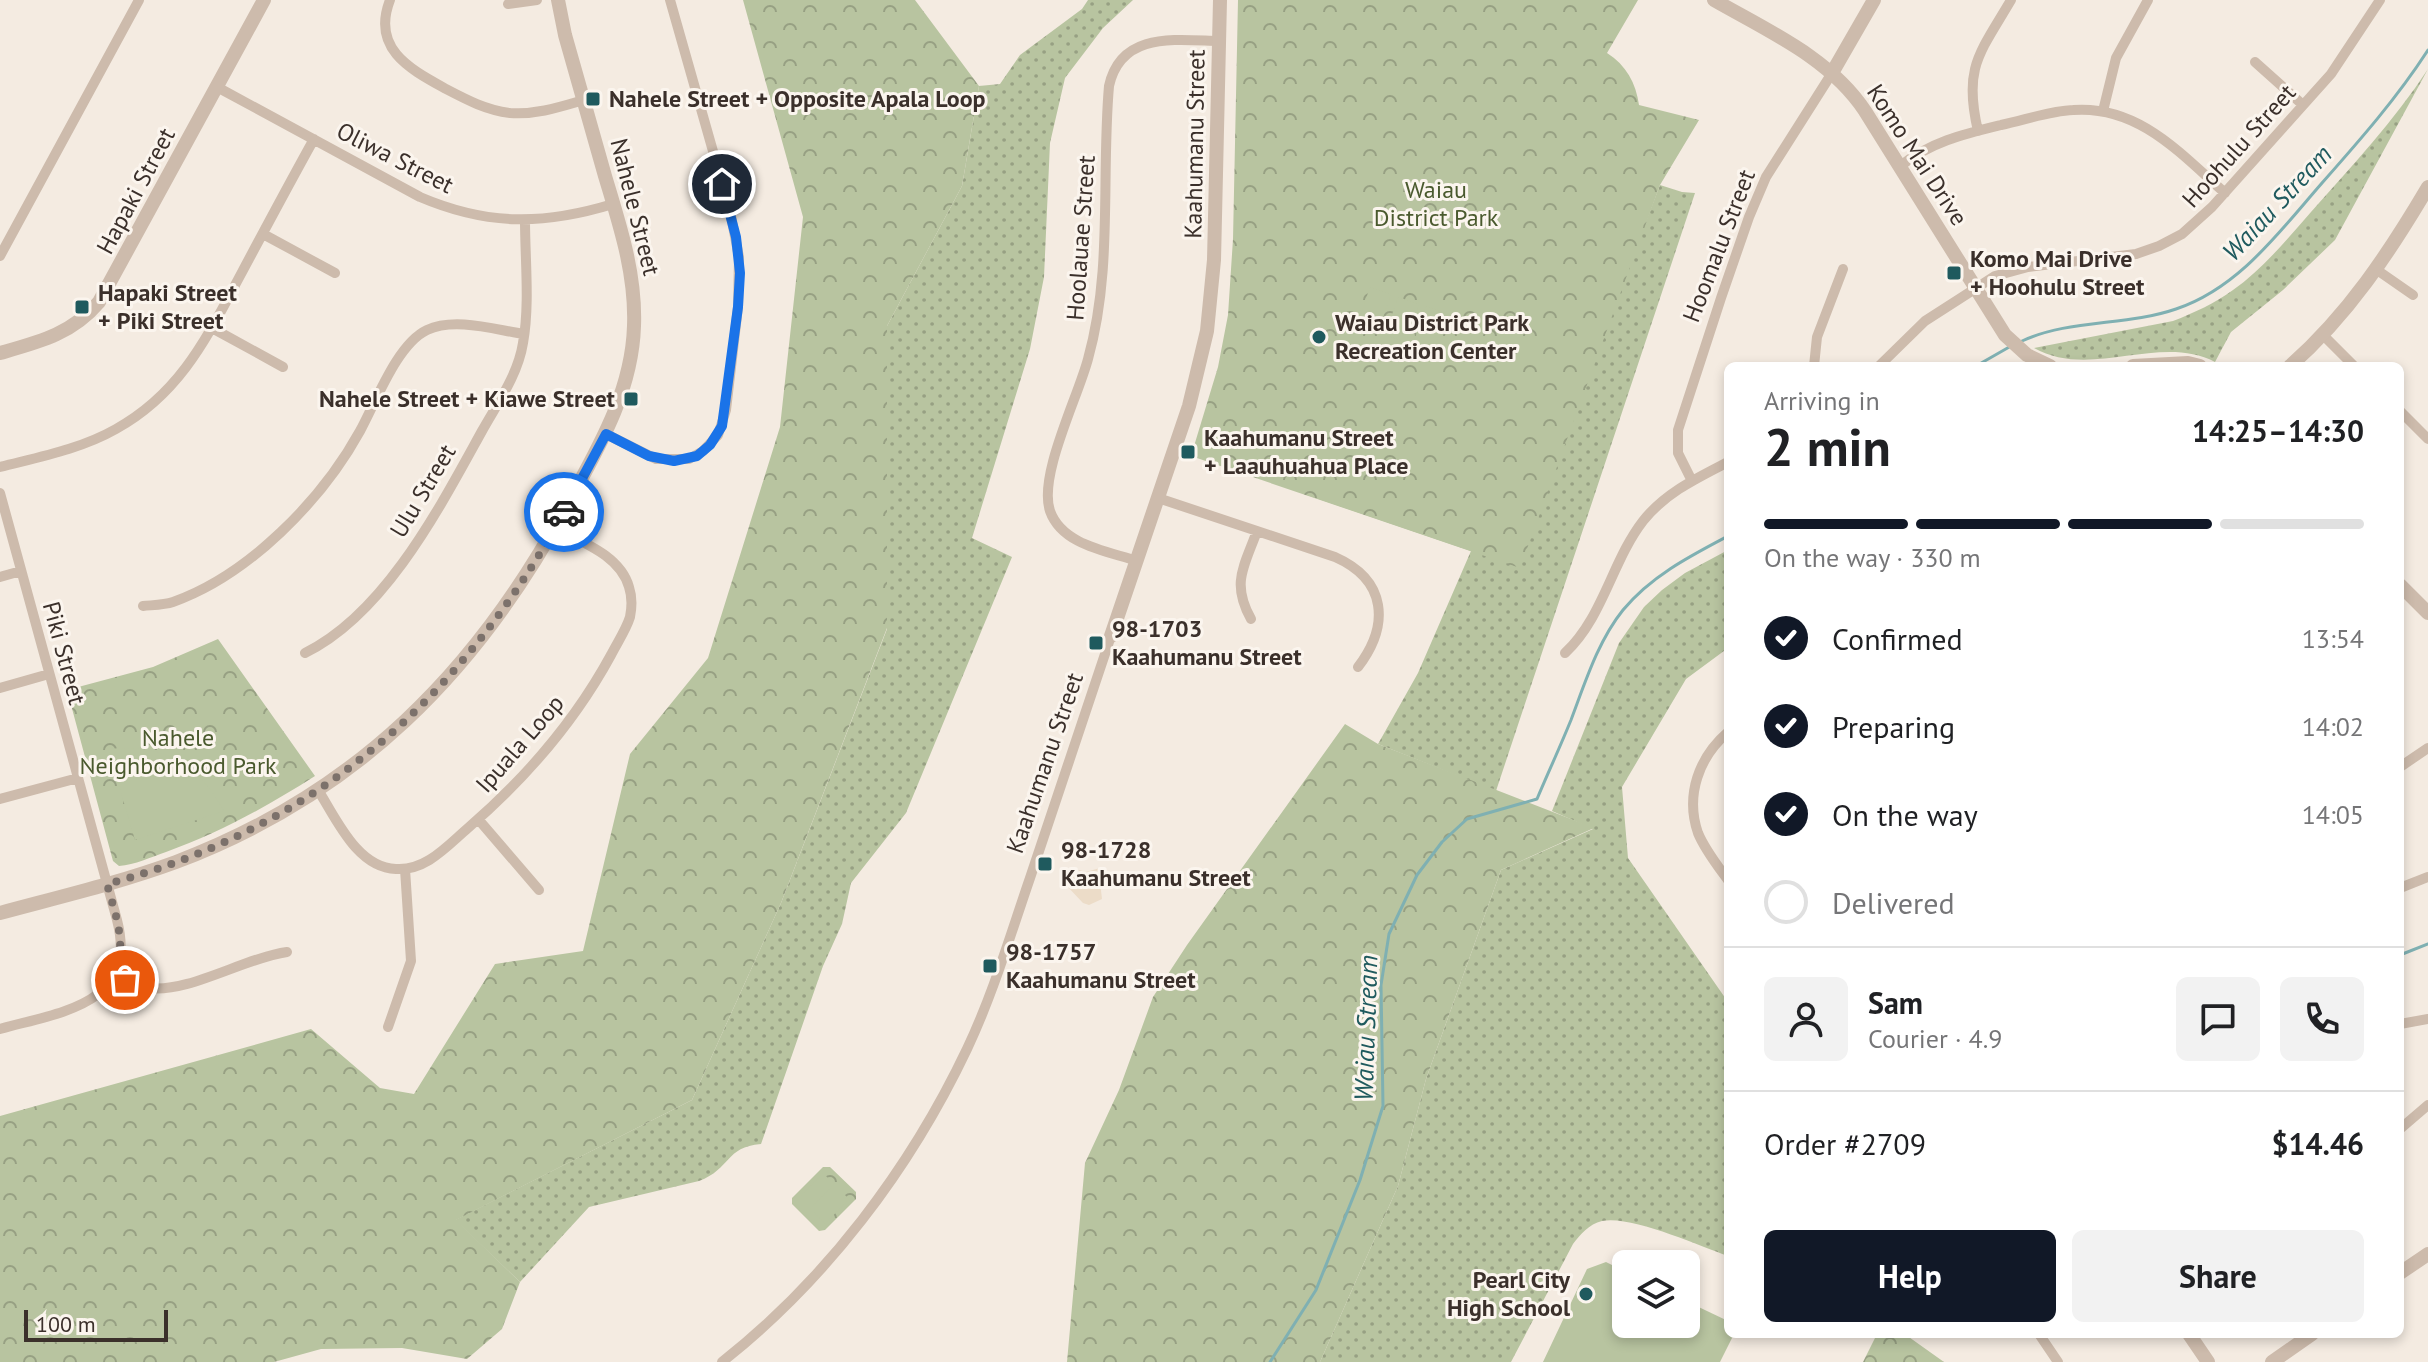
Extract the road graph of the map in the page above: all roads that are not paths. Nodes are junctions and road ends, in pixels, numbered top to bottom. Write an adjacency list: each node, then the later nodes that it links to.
1 (139, 0): 29 (street)
2 (264, 0): 17 (street, Hapaki Street)
3 (390, 0): 18 (street)
4 (537, 0): 13 (street)
5 (558, 0): 18 (street, Nahele Street)
6 (670, 0): 46 (street)
7 (1220, 0): 14 (street, Kaahumanu Street)
8 (1714, 0): 16 (street, Komo Mai Drive)
9 (1874, 0): 16 (street, Hoomalu Street)
10 (2011, 0): 21 (street)
11 (2148, 0): 20 (street)
12 (2380, 0): 19 (street, Hoohulu Street)
13 (508, 4)
14 (1219, 41): 52 (street, Kaahumanu Street); 55 (street, Hoolauae Street)
15 (2255, 62): 19 (street)
16 (1832, 73): 23 (street, Komo Mai Drive); 50 (street, Hoomalu Street)
17 (217, 87): 22 (street, Oliwa Street); 38 (street, Hapaki Street)
18 (584, 100): 26 (street, Nahele Street)
19 (2303, 105): 25 (street, Hoohulu Street)
20 (2103, 111): 21 (street); 25 (street)
21 (1978, 131): 23 (street)
22 (314, 139): 27 (street, Oliwa Street); 28 (street)
23 (1899, 167): 33 (street, Komo Mai Drive)
24 (2428, 187): 31 (street)
25 (2225, 193): 33 (street, Hoohulu Street)
26 (613, 204): 27 (street, Oliwa Street); 46 (street, Nahele Street)
27 (525, 220): 36 (street, Ulu Street)
28 (263, 234): 32 (street); 35 (street)
29 (0, 256)
30 (1843, 269): 39 (street)
31 (2377, 270): 34 (street); 37 (street)
32 (335, 273)
33 (1975, 288): 40 (street, Hoohulu Street); 41 (street, Komo Mai Drive)
34 (2413, 295)
35 (212, 328): 44 (street); 49 (street)
36 (524, 334): 59 (street); 63 (street, Ulu Street)
37 (2323, 335): 42 (street); 43 (street)
38 (0, 353)
39 (1814, 362)
40 (1883, 362)
41 (2042, 362)
42 (2294, 362)
43 (2350, 362)
44 (283, 367)
45 (2404, 415): 47 (street)
46 (606, 434): 53 (street, Nahele Street)
47 (2428, 439)
48 (1724, 464): 50 (street)
49 (0, 467)
50 (1692, 481): 64 (street)
51 (0, 493): 56 (street, Piki Street)
52 (1158, 498): 54 (street); 55 (street, Kaahumanu Street)
53 (555, 528): 72 (street, Nahele Street); 74 (street, Ipuala Loop)
54 (1257, 531): 61 (street); 65 (street)
55 (1137, 561): 62 (street, Kaahumanu Street)
56 (21, 571): 57 (street); 66 (street, Piki Street)
57 (0, 577)
58 (2404, 589): 60 (street)
59 (143, 606)
60 (2428, 613)
61 (1251, 619)
62 (1111, 636): 95 (street, Kaahumanu Street)
63 (305, 653)
64 (1565, 653)
65 (1358, 667)
66 (49, 674): 67 (street); 71 (street, Piki Street)
67 (0, 688)
68 (1724, 736): 76 (street)
69 (2428, 748): 70 (street)
70 (2404, 762)
71 (78, 778): 73 (street); 78 (street, Piki Street)
72 (318, 790): 75 (street); 78 (street, Nahele Street)
73 (0, 799)
74 (478, 819): 75 (street, Ipuala Loop); 80 (street)
75 (405, 869): 86 (street)
76 (1724, 874)
77 (2428, 877): 79 (street)
78 (107, 884): 81 (street, Nahele Street); 83 (street, Piki Street)
79 (2404, 886)
80 (539, 890)
81 (0, 913)
82 (287, 952): 83 (street)
83 (114, 975): 87 (street)
84 (2428, 1019): 85 (street)
85 (2404, 1023)
86 (388, 1027)
87 (0, 1029)
88 (2428, 1105): 89 (street)
89 (2404, 1126)
90 (2428, 1254): 91 (street)
91 (2404, 1270)
92 (2042, 1338): 96 (street)
93 (2192, 1338): 97 (street)
94 (2306, 1338): 98 (street)
95 (722, 1362)
96 (2058, 1362)
97 (2208, 1362)
98 (2272, 1362)

